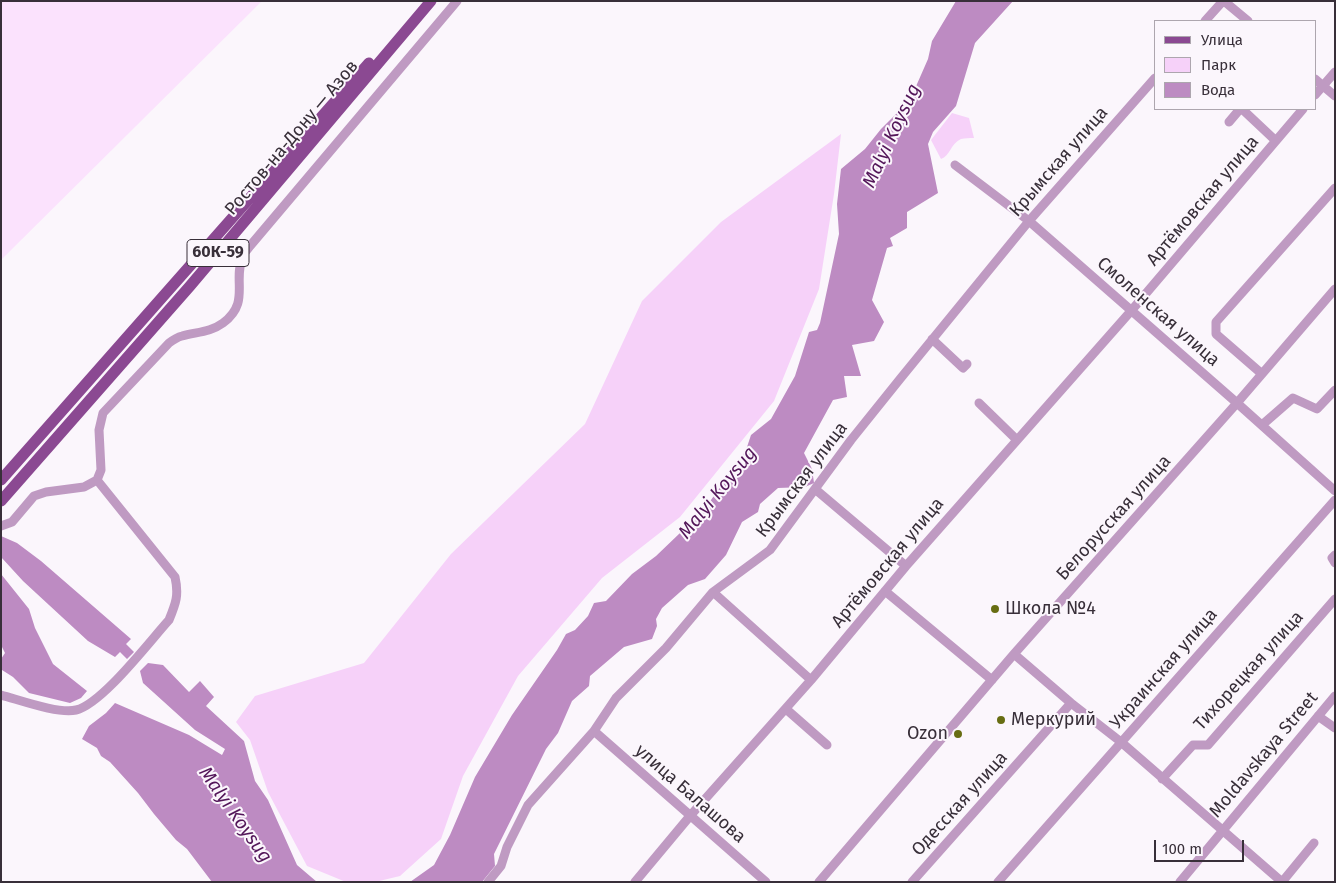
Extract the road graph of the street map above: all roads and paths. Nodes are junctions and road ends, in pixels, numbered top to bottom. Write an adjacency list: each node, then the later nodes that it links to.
1 (422, 1): 31 (main road, Ростов-на-Дону — Азов / 60К-59)
2 (431, 1): 36 (main road, Ростов-на-Дону — Азов / 60К-59)
3 (457, 1): 32 (street)
4 (1223, 1): 5 (street); 6 (street)
5 (1206, 20)
6 (1247, 20)
7 (1335, 72): 10 (street)
8 (1154, 79): 20 (street, Крымская улица)
9 (1316, 80): 10 (street)
10 (1323, 86): 11 (street); 12 (street)
11 (1316, 94)
12 (1335, 96)
13 (1240, 110): 16 (street, Артёмовская улица)
14 (1242, 110): 17 (street, Артёмовская улица)
15 (1302, 110): 17 (street, Артёмовская улица)
16 (1229, 122)
17 (1276, 141): 22 (street, Артёмовская улица)
18 (954, 165): 20 (street, Смоленская улица)
19 (1335, 188): 25 (street)
20 (1029, 221): 22 (street, Смоленская улица); 23 (street, Крымская улица)
21 (1335, 288): 25 (street, Белорусская улица)
22 (1132, 311): 28 (street, Смоленская улица); 30 (street, Артёмовская улица)
23 (932, 339): 24 (street); 33 (street, Крымская улица)
24 (968, 364)
25 (1262, 374): 28 (street, Белорусская улица)
26 (1335, 390): 29 (street)
27 (979, 403): 30 (street)
28 (1238, 403): 29 (street, Смоленская улица); 44 (street, Белорусская улица)
29 (1262, 425): 34 (street, Смоленская улица)
30 (1017, 440): 40 (street, Артёмовская улица)
31 (1, 480)
32 (97, 480): 37 (street); 47 (street)
33 (815, 489): 40 (street); 42 (street, Крымская улица)
34 (1335, 491)
35 (1335, 500): 54 (street, Украинская улица)
36 (1, 501)
37 (1, 526)
38 (1335, 555): 39 (street)
39 (1335, 563)
40 (906, 566): 41 (street, Артёмовская улица)
41 (885, 591): 45 (street, Артёмовская улица); 46 (street)
42 (713, 592): 45 (street); 53 (street, Крымская улица)
43 (1335, 599): 56 (street, Тихорецкая улица)
44 (1014, 654): 46 (street, Белорусская улица); 49 (street)
45 (811, 680): 50 (street, Артёмовская улица)
46 (992, 680): 63 (street, Белорусская улица)
47 (1, 695)
48 (1335, 696): 51 (street, Moldavskaya Street)
49 (1071, 703): 54 (street); 64 (street, Одесская улица)
50 (786, 709): 55 (street); 57 (street, Артёмовская улица)
51 (1318, 716): 52 (street); 58 (street, Moldavskaya Street)
52 (1335, 728)
53 (594, 731): 57 (street, улица Балашова); 60 (street, Крымская улица)
54 (1121, 742): 56 (street); 65 (street, Украинская улица)
55 (827, 745)
56 (1162, 779): 58 (street)
57 (690, 816): 61 (street, Артёмовская улица); 62 (street, улица Балашова)
58 (1222, 830): 66 (street, Moldavskaya Street); 67 (street)
59 (1314, 843): 67 (street)
60 (488, 882)
61 (635, 882)
62 (766, 882)
63 (818, 882)
64 (912, 882)
65 (998, 882)
66 (1180, 882)
67 (1282, 882)

